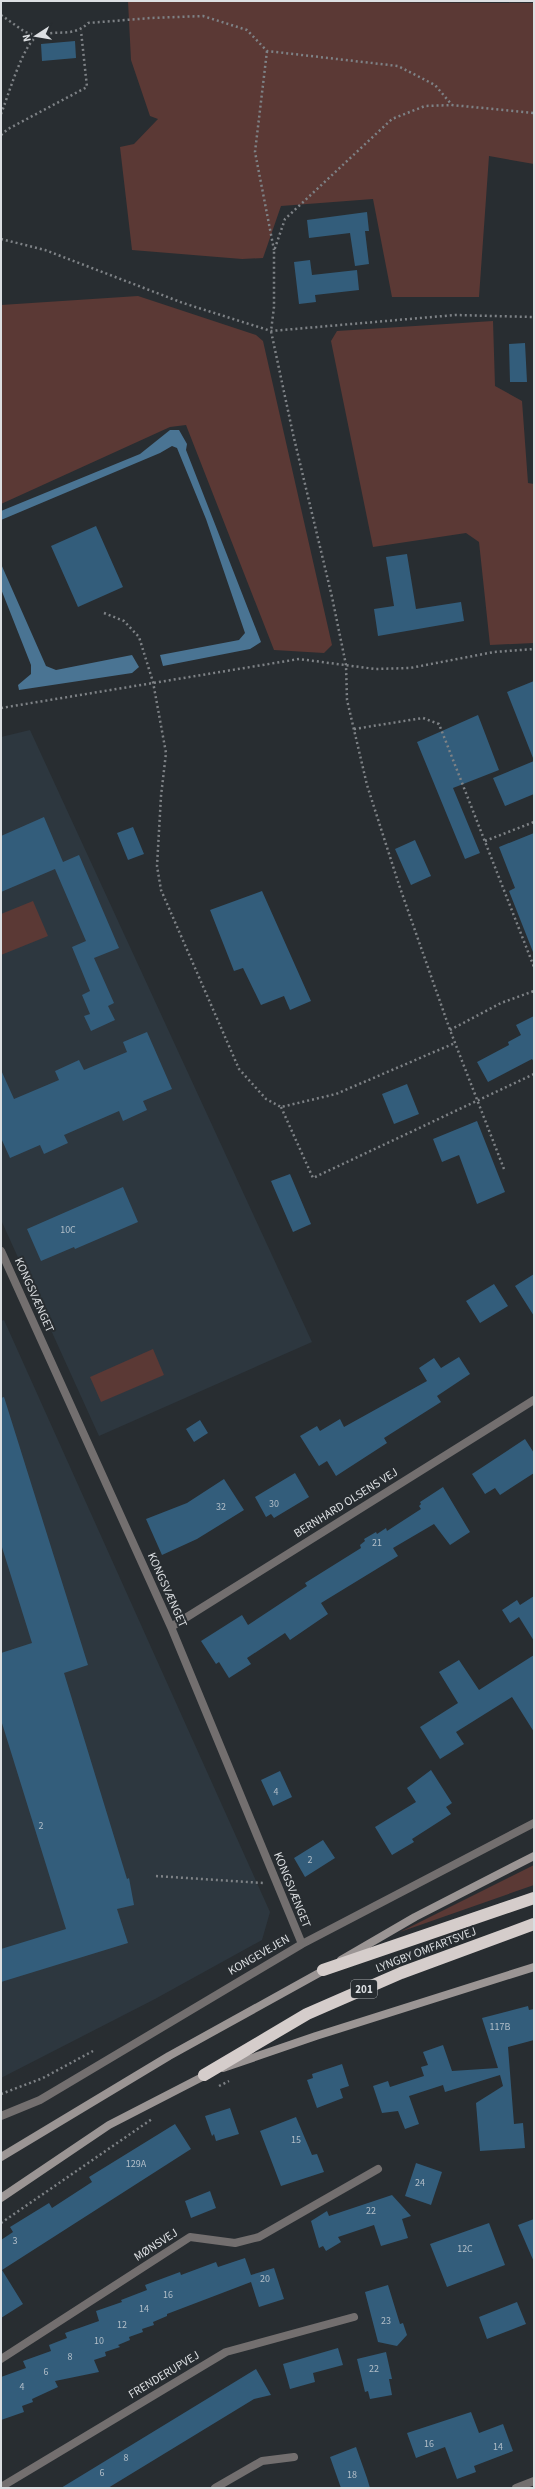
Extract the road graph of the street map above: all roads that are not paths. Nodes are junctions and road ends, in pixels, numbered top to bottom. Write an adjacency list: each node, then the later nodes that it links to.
1 (1, 1251): 3 (street, KONGSVÆNGET)
2 (534, 1400): 3 (street, BERNHARD OLSENS VEJ)
3 (171, 1627): 8 (street, KONGSVÆNGET)
4 (534, 1823): 8 (street, KONGEVEJEN)
5 (534, 1856): 10 (main road)
6 (534, 1898): 10 (highway)
7 (534, 1924): 11 (highway, LYNGBY OMFARTSVEJ / 201)
8 (302, 1944): 12 (street, KONGEVEJEN)
9 (534, 1967): 11 (main road, 201)
10 (323, 1970): 13 (main road)
11 (204, 2075): 15 (main road, 201)
12 (1, 2116)
13 (1, 2157)
14 (378, 2169): 17 (street, MØNSVEJ)
15 (1, 2198)
16 (354, 2317): 20 (street, FRENDERUPVEJ)
17 (1, 2359)
18 (294, 2457): 21 (street)
19 (534, 2481): 22 (street)
20 (1, 2487)
21 (215, 2488)
22 (516, 2488)

